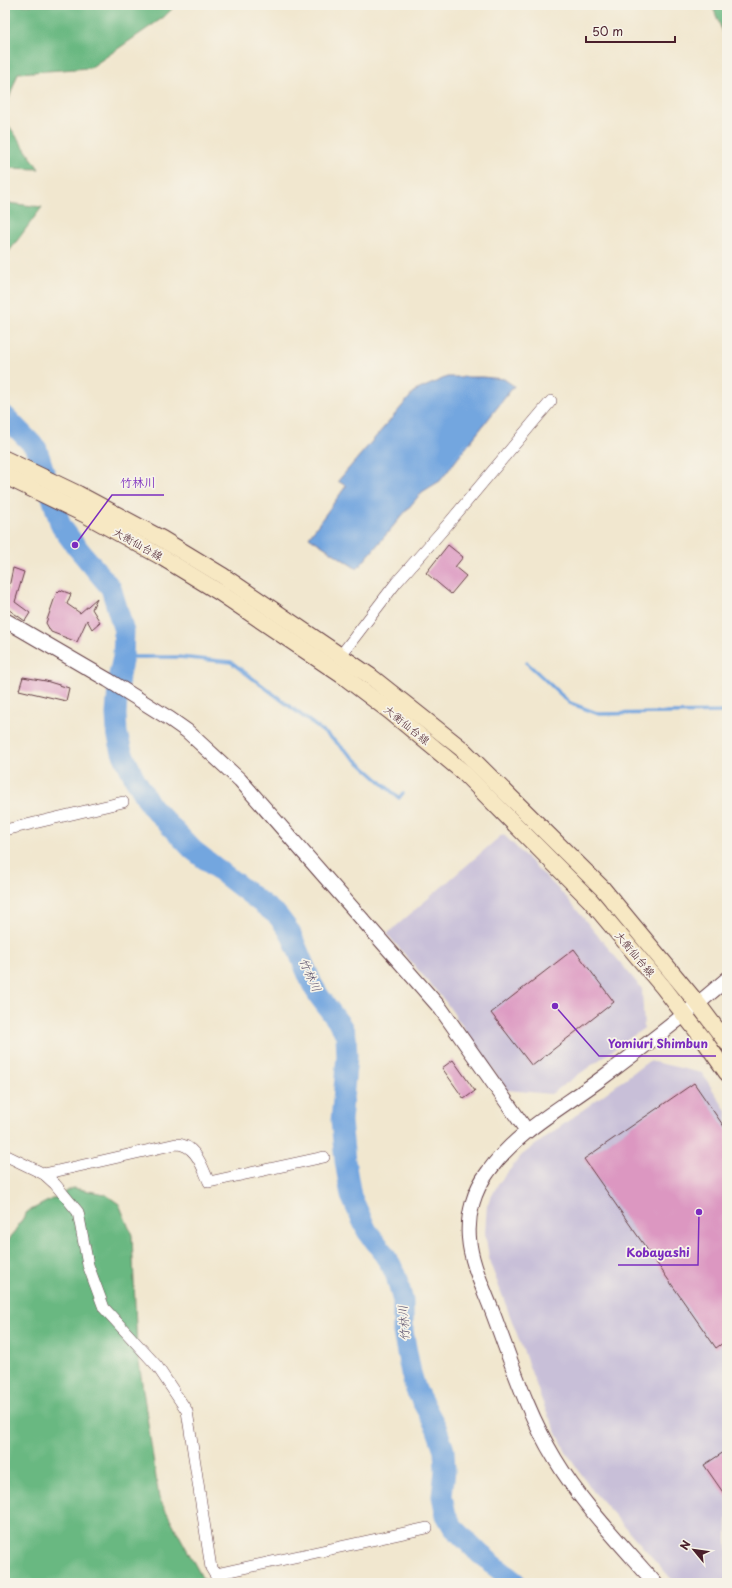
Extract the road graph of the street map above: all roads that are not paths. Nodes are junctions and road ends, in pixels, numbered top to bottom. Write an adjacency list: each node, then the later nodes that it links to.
1 (551, 402): 4 (street)
2 (10, 470): 4 (main road, 大衡仙台線); 9 (main road, 大衡仙台線)
3 (5, 620): 12 (street)
4 (341, 655): 8 (main road, 大衡仙台線)
5 (123, 802): 6 (street)
6 (5, 830)
7 (727, 979): 8 (street)
8 (698, 1004): 9 (street); 10 (main road, 大衡仙台線)
9 (685, 1015): 11 (main road, 大衡仙台線); 12 (street)
10 (727, 1043)
11 (727, 1073)
12 (527, 1131): 18 (street)
13 (5, 1155): 15 (street)
14 (324, 1157): 15 (street)
15 (44, 1174): 17 (street)
16 (426, 1528): 17 (street)
17 (218, 1578)
18 (655, 1583)

